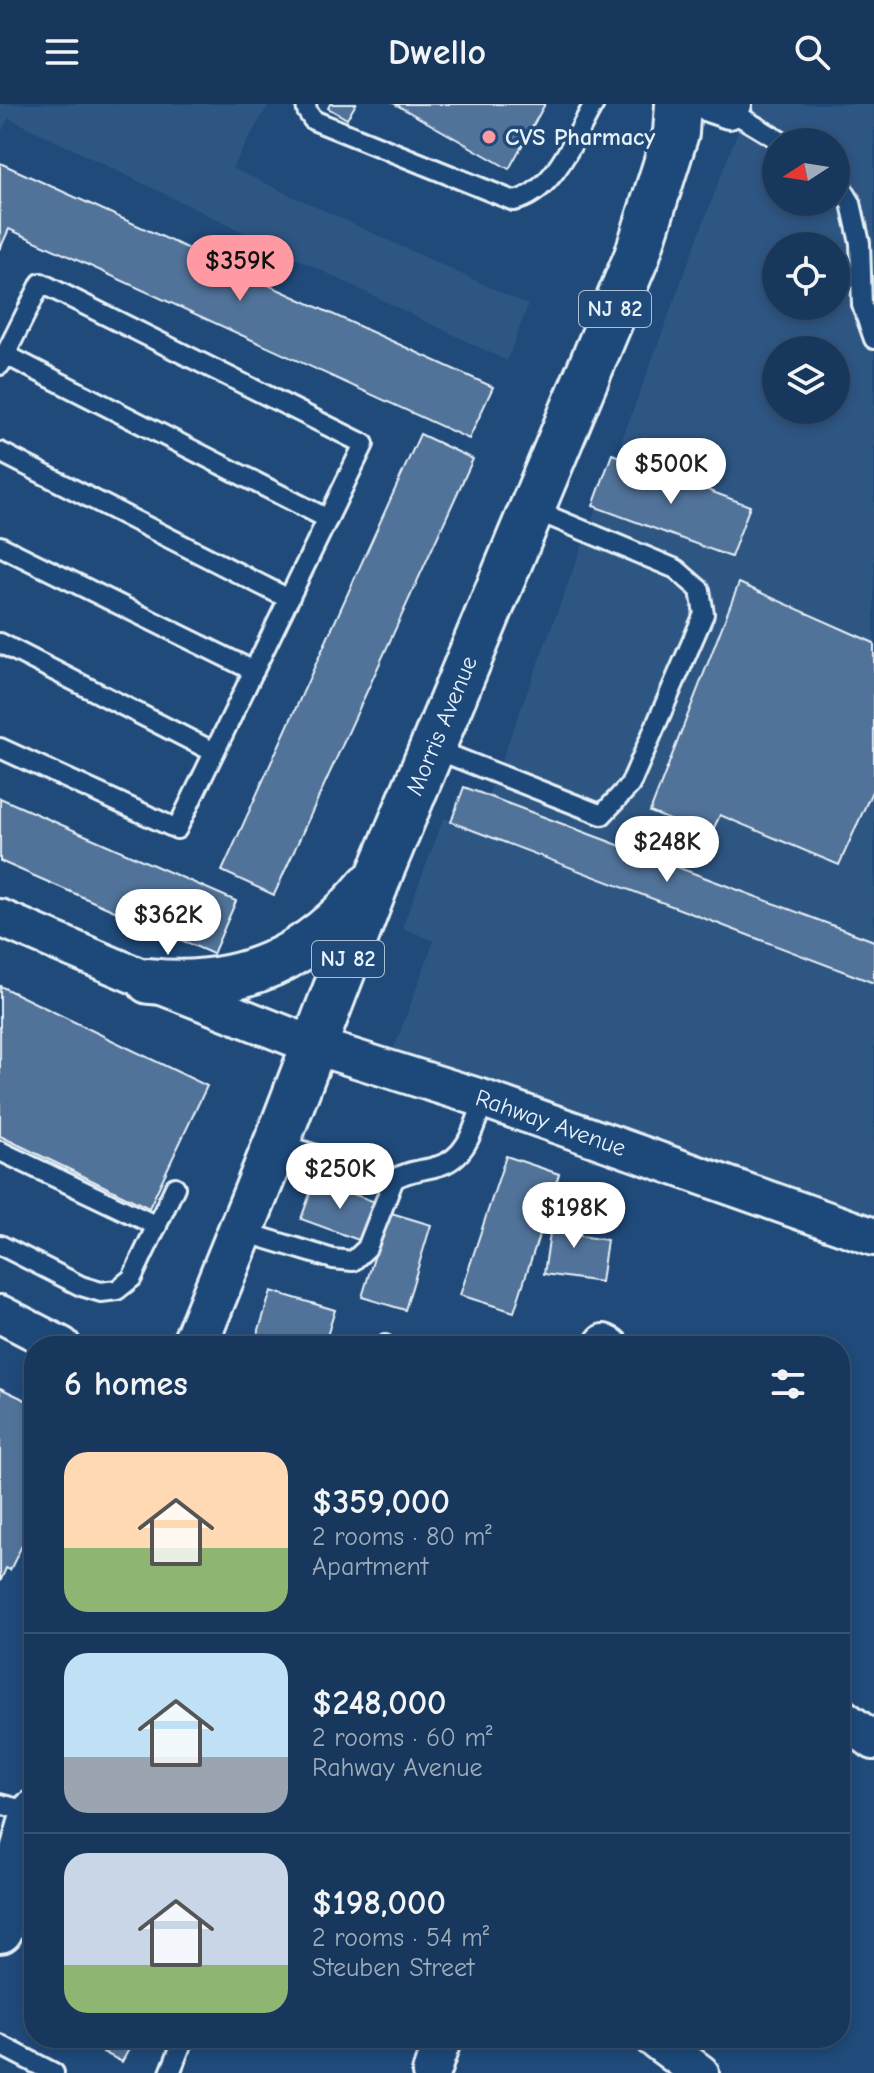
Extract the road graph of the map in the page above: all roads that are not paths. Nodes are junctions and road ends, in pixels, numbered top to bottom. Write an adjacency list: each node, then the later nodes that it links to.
1 (306, 104): 2 (lane)
2 (594, 104)
3 (678, 104): 10 (main road, Morris Avenue / NJ 82)
4 (724, 106): 5 (lane)
5 (762, 130)
6 (850, 201): 7 (lane)
7 (874, 339)
8 (3, 360): 11 (lane); 11 (lane)
9 (0, 452): 13 (lane)
10 (532, 509): 17 (main road, Morris Avenue / NJ 82); 17 (lane)
11 (328, 519): 13 (lane)
12 (0, 546): 15 (lane)
13 (289, 599): 15 (lane)
14 (0, 643): 18 (lane)
15 (254, 671): 18 (lane)
16 (0, 748): 18 (lane)
17 (432, 748): 19 (main road, Morris Avenue / NJ 82)
18 (214, 752)
19 (381, 871): 21 (main road); 22 (main road, Morris Avenue / NJ 82)
20 (0, 918): 21 (street, Rahway Avenue)
21 (149, 981): 22 (street, Rahway Avenue)
22 (315, 1046): 23 (street, Rahway Avenue); 24 (main road, Morris Avenue / NJ 82)
23 (484, 1099): 26 (lane); 30 (street, Rahway Avenue)
24 (277, 1143): 26 (lane); 29 (main road, Morris Avenue / NJ 82)
25 (0, 1151): 28 (lane)
26 (394, 1179): 29 (lane)
27 (175, 1187): 28 (lane)
28 (157, 1226): 31 (lane)
29 (241, 1231): 34 (main road, Morris Avenue / NJ 82)
30 (874, 1237)
31 (0, 1245)
32 (0, 1314): 33 (street)
33 (43, 1336)
34 (198, 1336)
35 (850, 1723): 36 (street)
36 (874, 1741)
37 (24, 1827): 38 (main road)
38 (0, 1930)
39 (0, 2045): 43 (lane)
40 (180, 2048): 44 (lane)
41 (440, 2048): 45 (street)
42 (666, 2048): 46 (street)
43 (54, 2073)
44 (170, 2073)
45 (431, 2073)
46 (700, 2073)

